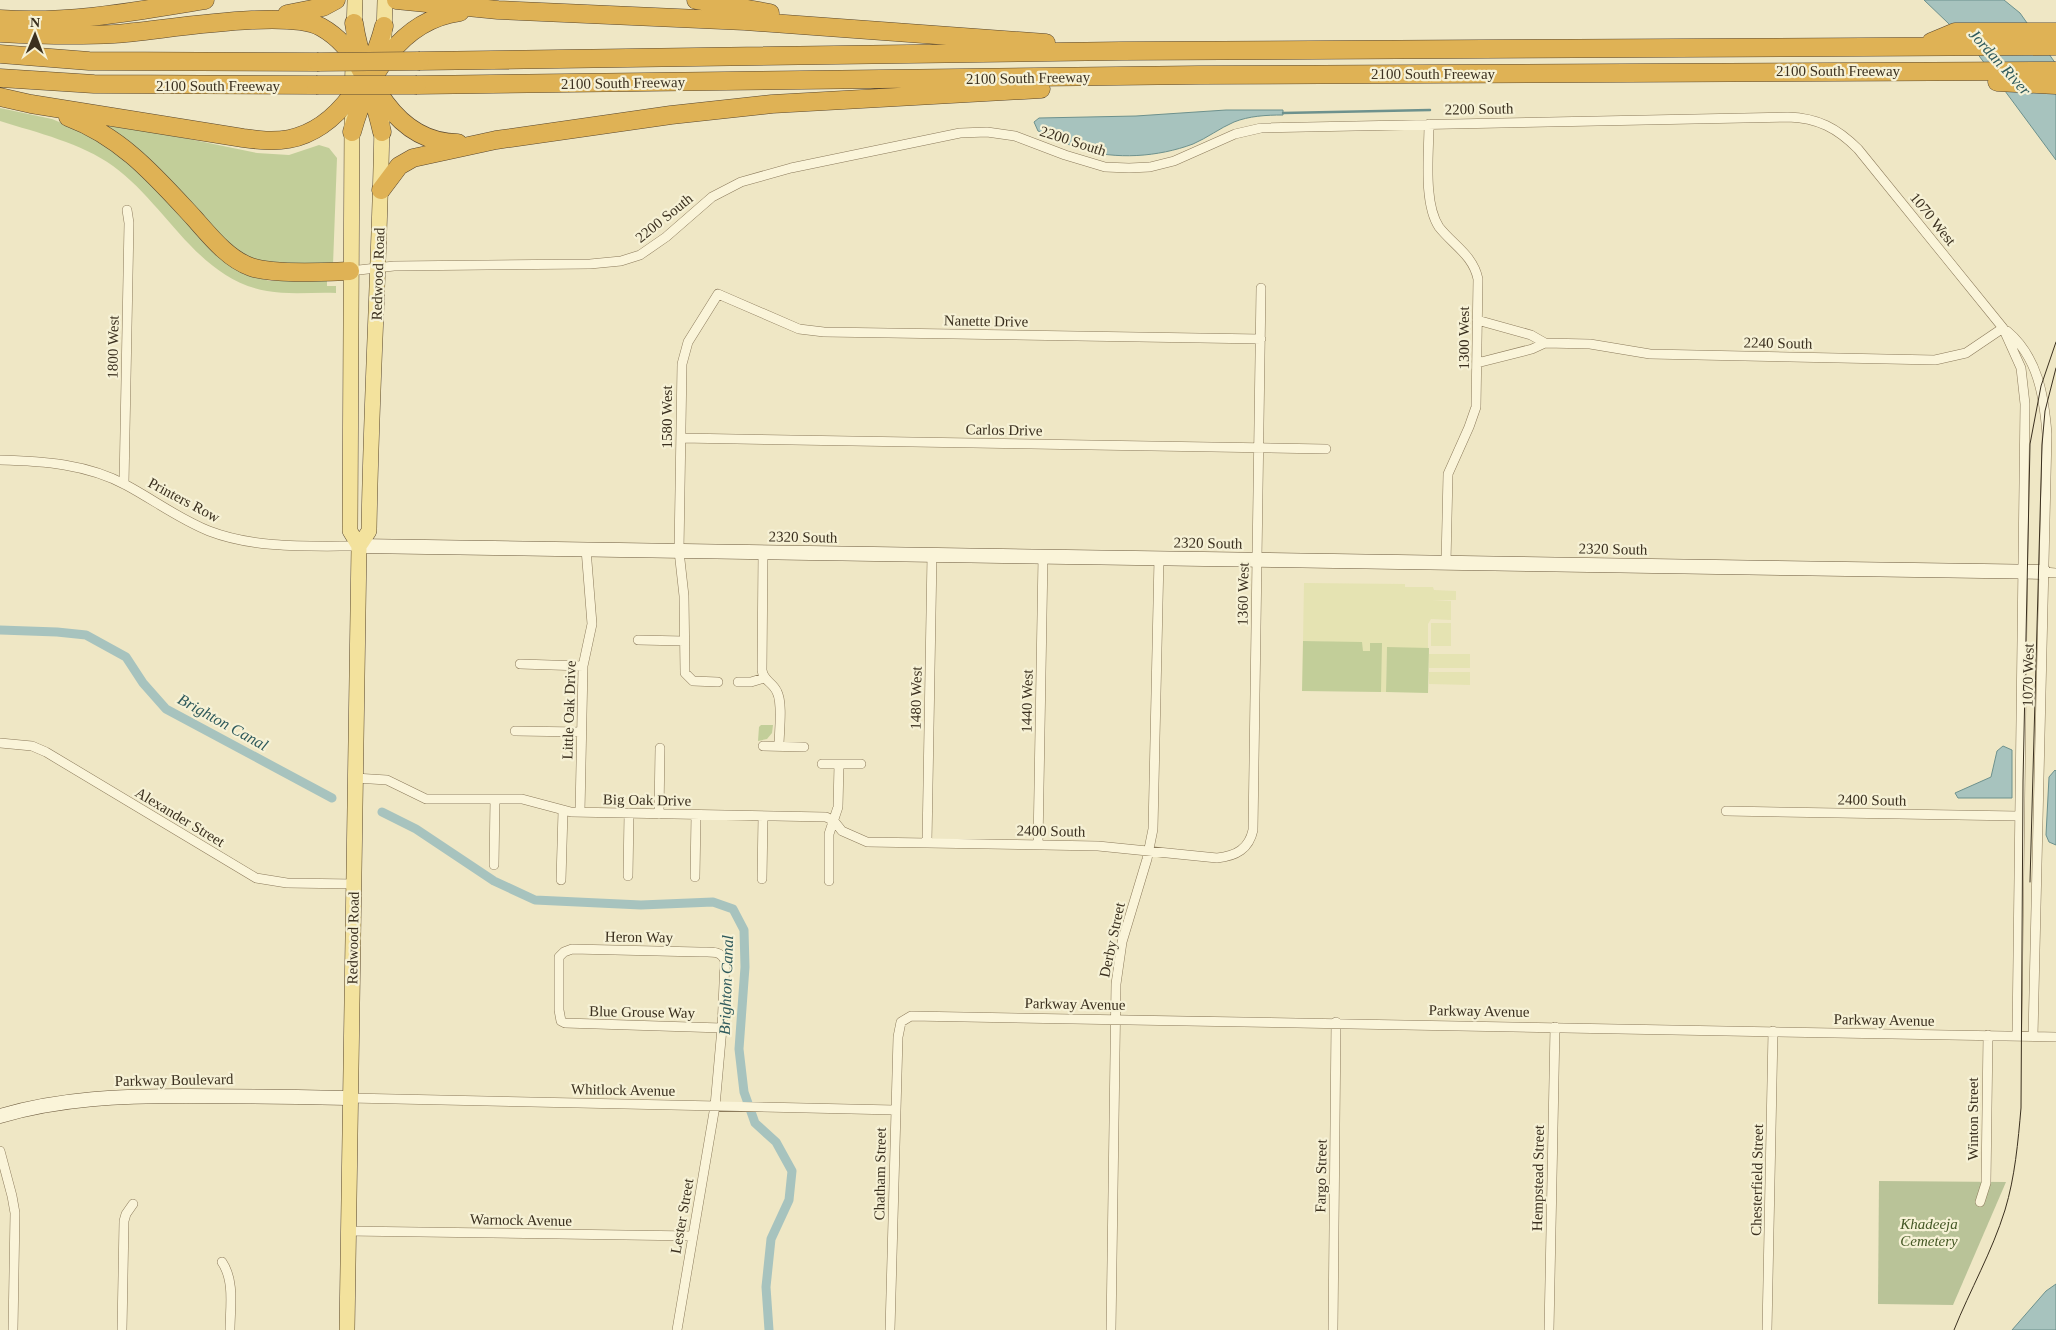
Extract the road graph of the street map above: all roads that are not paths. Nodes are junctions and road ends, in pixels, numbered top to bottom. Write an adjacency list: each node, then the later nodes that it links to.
1 (205, 0): 8 (highway)
2 (336, 0): 9 (highway)
3 (355, 0): 10 (main road)
4 (384, 0): 11 (main road)
5 (396, 0): 7 (highway)
6 (696, 0): 12 (highway)
7 (498, 10): 12 (highway); 18 (highway)
8 (0, 19)
9 (252, 21): 13 (highway); 17 (highway)
10 (354, 23): 17 (main road); 23 (highway)
11 (384, 26): 18 (main road); 23 (highway)
12 (859, 29): 15 (highway)
13 (0, 33)
14 (2056, 37): 15 (highway, 2100 South Freeway)
15 (1121, 52): 16 (highway, 2100 South Freeway, bridge)
16 (0, 54)
17 (353, 56): 23 (highway)
18 (383, 61): 23 (highway)
19 (2056, 71): 21 (highway)
20 (1252, 75): 21 (highway, 2100 South Freeway); 22 (highway, 2100 South Freeway, bridge); 31 (highway)
21 (1969, 76): 24 (highway)
22 (0, 78)
23 (368, 84): 26 (highway); 29 (highway); 30 (highway); 31 (highway)
24 (2056, 85)
25 (0, 97): 26 (highway)
26 (31, 104): 35 (highway)
27 (1429, 124): 28 (street, 2200 South); 34 (street, 2200 South); 38 (street, 1300 West)
28 (1839, 131): 39 (street, 1070 West)
29 (352, 132): 35 (main road, Redwood Road)
30 (382, 132): 32 (main road, Redwood Road)
31 (496, 140): 32 (highway)
32 (381, 190): 34 (main road, Redwood Road)
33 (127, 210): 47 (street, 1800 West)
34 (379, 268): 35 (street, 2200 South); 48 (main road, Redwood Road)
35 (350, 271): 48 (main road, Redwood Road)
36 (1261, 288): 40 (street, 1360 West)
37 (718, 294): 40 (street, Nanette Drive); 43 (street, 1580 West)
38 (1477, 320): 41 (street, 2240 South); 42 (street, 1300 West)
39 (2003, 328): 41 (street, 2240 South); 57 (street, 1070 West); 58 (street, 1070 West)
40 (1261, 339): 44 (street, 1360 West)
41 (1544, 342): 42 (street, 2240 South)
42 (1477, 363): 56 (street, 1300 West)
43 (681, 438): 44 (street, Carlos Drive); 50 (street, 1580 West)
44 (1259, 448): 45 (street, Carlos Drive); 55 (street, 1360 West)
45 (1326, 449)
46 (0, 460): 47 (street, Printers Row)
47 (124, 484): 48 (street, Printers Row)
48 (359, 546): 49 (street, 2320 South); 76 (main road, Redwood Road)
49 (586, 549): 50 (street, 2320 South); 62 (street, Little Oak Drive)
50 (679, 551): 51 (street, 2320 South); 60 (street, 1580 West)
51 (763, 552): 52 (street, 2320 South); 63 (street)
52 (932, 555): 53 (street, 2320 South); 88 (street, 1480 West)
53 (1043, 557): 54 (street, 2320 South); 89 (street, 1440 West)
54 (1159, 558): 55 (street, 2320 South); 90 (street, Derby Street)
55 (1258, 560): 56 (street, 2320 South); 87 (street, 1360 West)
56 (1446, 563): 57 (street, 2320 South)
57 (2022, 572): 58 (street, 2320 South); 85 (street, 1070 West)
58 (2050, 572): 108 (street, 1070 West)
59 (638, 640): 60 (street)
60 (684, 641): 64 (street, 1580 West)
61 (520, 664): 62 (street)
62 (583, 666): 67 (street, Little Oak Drive)
63 (764, 678): 65 (street); 70 (street)
64 (718, 682)
65 (738, 682)
66 (515, 731): 67 (street)
67 (581, 732): 80 (street, Little Oak Drive)
68 (0, 744): 97 (street, Alexander Street)
69 (763, 746): 70 (street)
70 (779, 746): 71 (street)
71 (804, 747)
72 (660, 748): 82 (street)
73 (822, 764): 74 (street)
74 (838, 764): 75 (street); 86 (street)
75 (860, 764)
76 (355, 778): 77 (street, Big Oak Drive); 97 (main road, Redwood Road)
77 (495, 799): 78 (street, Big Oak Drive); 91 (street)
78 (562, 811): 80 (street, Big Oak Drive); 95 (street)
79 (1726, 811): 85 (street, 2400 South)
80 (580, 812): 81 (street, Big Oak Drive)
81 (629, 813): 82 (street, Big Oak Drive); 92 (street)
82 (659, 814): 83 (street, Big Oak Drive)
83 (696, 815): 84 (street, Big Oak Drive); 93 (street)
84 (763, 816): 86 (street, Big Oak Drive); 94 (street)
85 (2018, 816): 107 (street, 1070 West)
86 (834, 821): 88 (street, 2400 South); 96 (street)
87 (1251, 841): 90 (street, 2400 South)
88 (927, 842): 89 (street, 2400 South)
89 (1038, 845): 90 (street, 2400 South)
90 (1150, 851): 99 (street, Derby Street)
91 (494, 865)
92 (628, 876)
93 (695, 877)
94 (762, 879)
95 (561, 880)
96 (829, 881)
97 (354, 884): 110 (main road, Redwood Road)
98 (721, 955): 101 (street, Heron Way); 104 (street, Lester Street)
99 (1114, 1018): 100 (street, Parkway Avenue); 102 (street, Parkway Avenue); 126 (street, Derby Street)
100 (903, 1020): 112 (street, Chatham Street)
101 (561, 1021): 104 (street, Blue Grouse Way)
102 (1336, 1022): 103 (street, Parkway Avenue); 127 (street, Fargo Street)
103 (1555, 1027): 105 (street, Parkway Avenue); 128 (street, Hempstead Street)
104 (722, 1028): 111 (street, Lester Street)
105 (1773, 1031): 106 (street, Parkway Avenue); 129 (street, Chesterfield Street)
106 (1988, 1035): 107 (street, Parkway Avenue); 115 (street, Winton Street)
107 (2017, 1036): 108 (street, Parkway Avenue)
108 (2033, 1036): 109 (street, Parkway Avenue)
109 (2056, 1037)
110 (350, 1098): 111 (street, Whitlock Avenue); 113 (street, Parkway Boulevard); 117 (main road, Redwood Road)
111 (715, 1106): 112 (street, Whitlock Avenue); 118 (street, Lester Street)
112 (895, 1110): 125 (street, Chatham Street)
113 (0, 1116)
114 (0, 1151): 120 (street)
115 (1980, 1202)
116 (133, 1204): 121 (street)
117 (348, 1231): 118 (street, Warnock Avenue); 123 (main road, Redwood Road)
118 (693, 1236): 124 (street, Lester Street)
119 (222, 1262): 122 (street)
120 (13, 1330)
121 (122, 1330)
122 (230, 1330)
123 (347, 1330)
124 (677, 1330)
125 (890, 1330)
126 (1110, 1330)
127 (1333, 1330)
128 (1549, 1330)
129 (1767, 1330)

